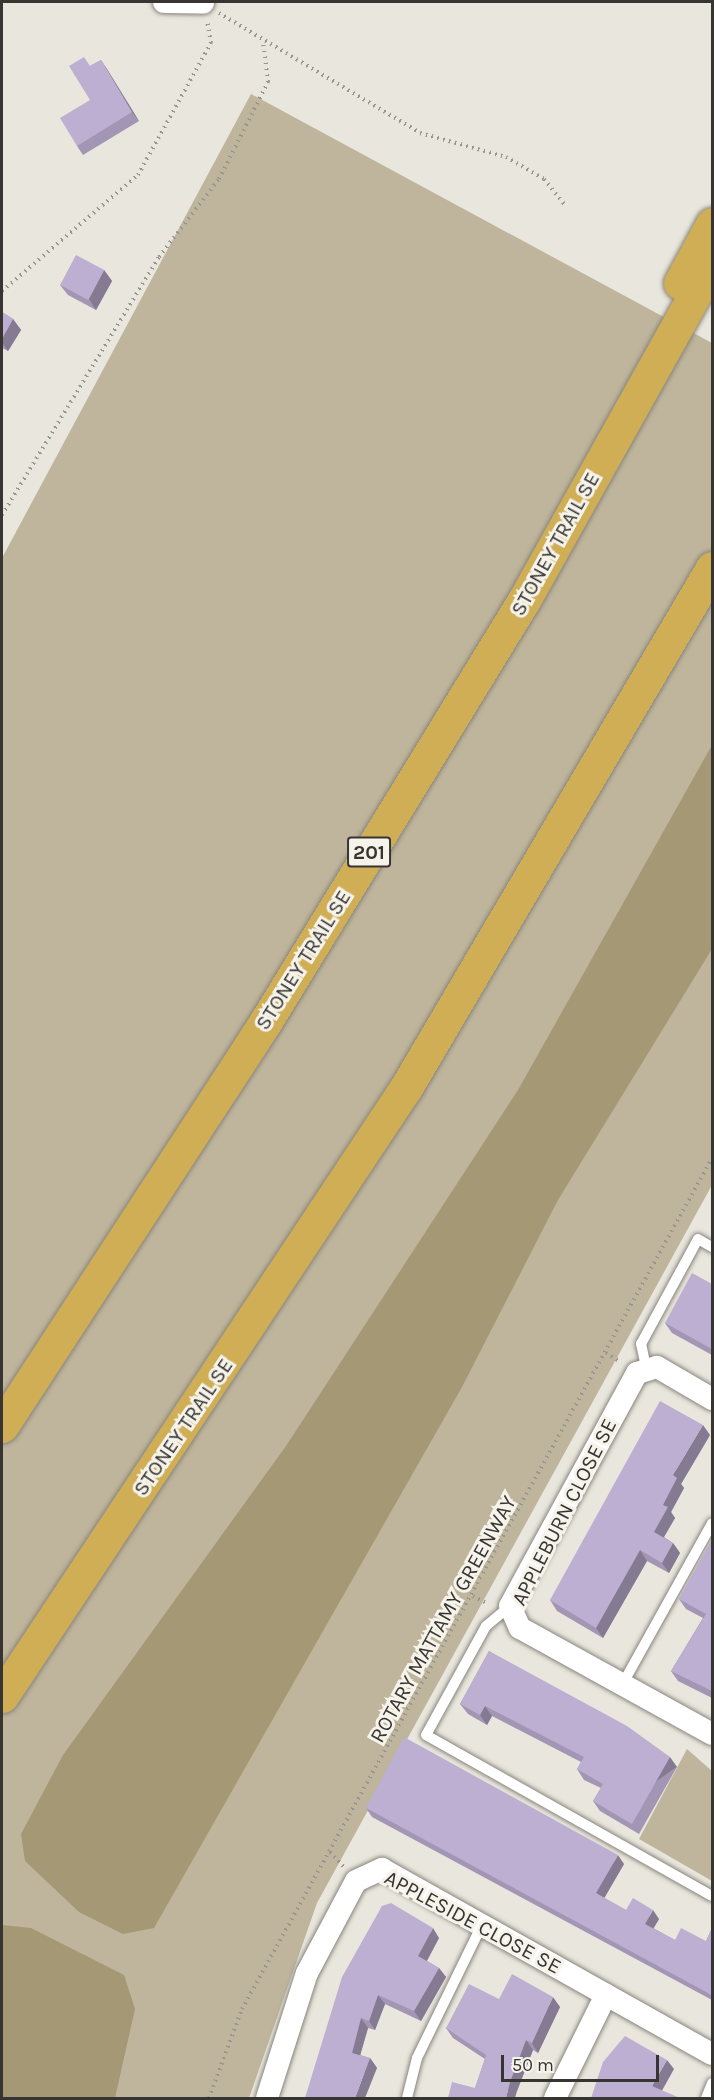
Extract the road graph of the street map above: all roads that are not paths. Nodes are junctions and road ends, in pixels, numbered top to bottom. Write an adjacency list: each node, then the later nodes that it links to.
1 (164, 2): 2 (street)
2 (203, 3)
3 (712, 224): 5 (highway)
4 (712, 264): 5 (highway, STONEY TRAIL SE / 201)
5 (649, 375): 10 (highway, STONEY TRAIL SE / 201)
6 (712, 568): 14 (highway, STONEY TRAIL SE)
7 (712, 1247): 8 (lane)
8 (646, 1367): 9 (street); 12 (street, APPLEBURN CLOSE SE)
9 (712, 1399)
10 (2, 1426)
11 (712, 1523): 13 (lane)
12 (510, 1606): 13 (street, APPLEBURN CLOSE SE); 16 (lane)
13 (622, 1684): 15 (street, APPLEBURN CLOSE SE)
14 (2, 1696)
15 (712, 1734)
16 (712, 1896)
17 (482, 1925): 18 (street, APPLESIDE CLOSE SE); 21 (street, APPLESIDE CLOSE SE); 22 (lane)
18 (606, 1995): 19 (street, APPLESIDE CLOSE SE); 23 (street)
19 (712, 2054)
20 (712, 2083): 24 (lane)
21 (267, 2098)
22 (406, 2098)
23 (555, 2098)
24 (706, 2098)

